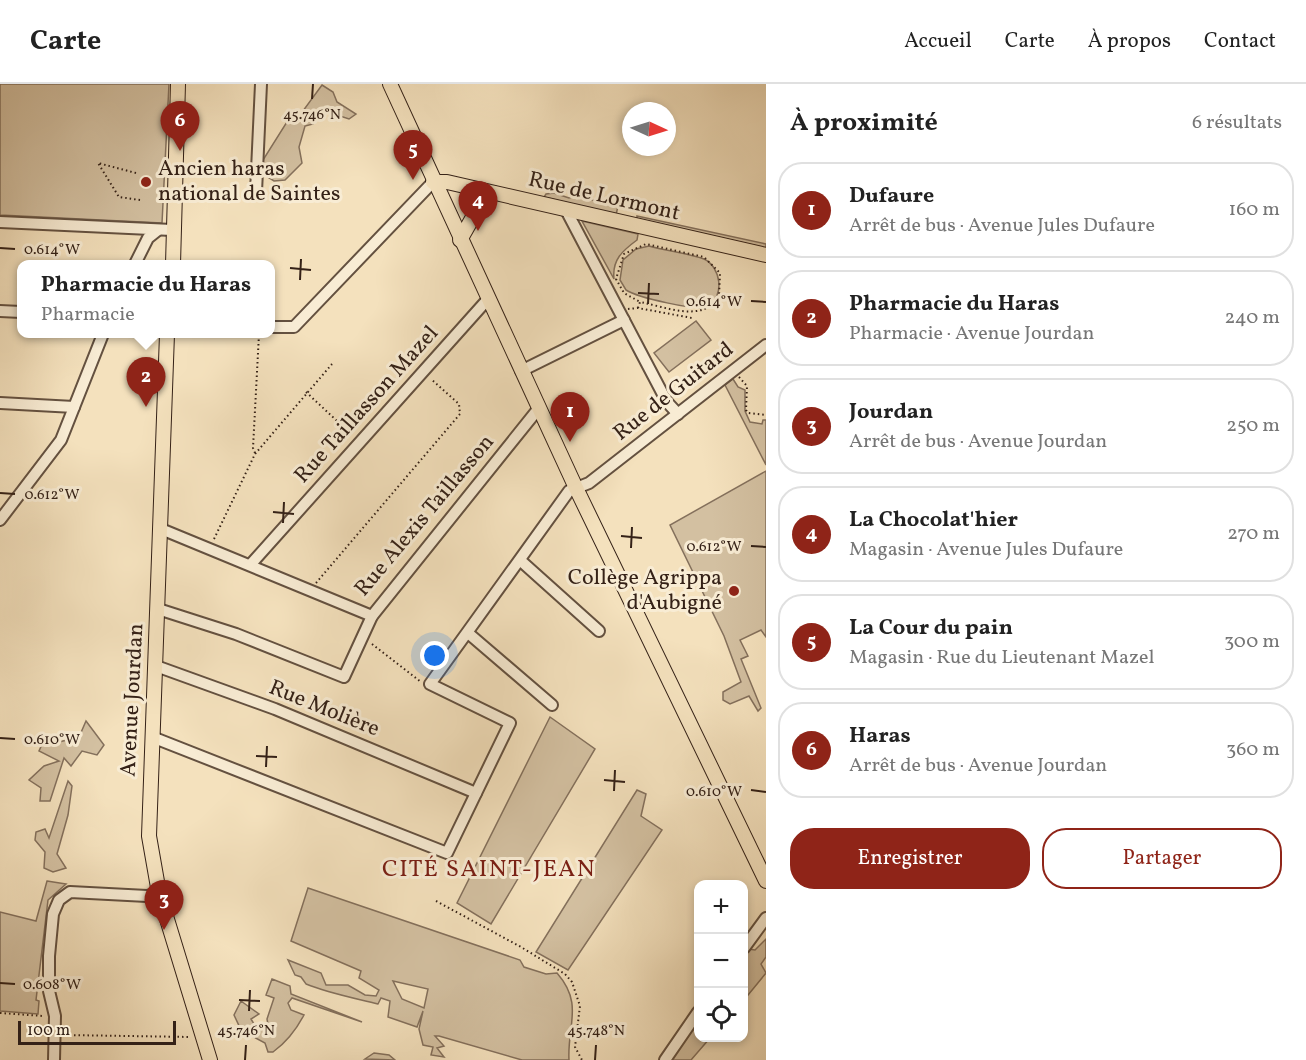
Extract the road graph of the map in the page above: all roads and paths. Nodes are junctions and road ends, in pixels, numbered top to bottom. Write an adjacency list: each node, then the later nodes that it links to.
1 (178, 84): 11 (main road)
2 (261, 84): 6 (street)
3 (390, 84): 5 (main road)
4 (136, 172): 8 (path)
5 (433, 182): 7 (main road, Rue de Lormont); 12 (main road); 23 (street)
6 (256, 192)
7 (493, 193): 9 (main road, Rue de Lormont); 12 (main road)
8 (140, 200)
9 (566, 210): 13 (main road, Rue de Lormont); 21 (street)
10 (0, 222): 11 (street)
11 (165, 230): 14 (street); 15 (main road)
12 (460, 240): 16 (main road)
13 (766, 255)
14 (137, 260)
15 (171, 260)
16 (488, 299): 30 (main road); 31 (street, Rue Taillasson Mazel)
17 (640, 302): 17 (path); 18 (path)
18 (638, 308): 21 (path); 22 (path)
19 (0, 311): 20 (street)
20 (17, 312)
21 (622, 317): 30 (street); 36 (street)
22 (693, 318)
23 (275, 327)
24 (101, 338): 34 (street)
25 (167, 338): 42 (main road, Avenue Jourdan)
26 (259, 338): 39 (path)
27 (766, 345): 28 (street, Rue de Guitard)
28 (745, 362): 36 (street, Rue de Guitard); 37 (path)
29 (332, 363): 32 (path)
30 (521, 371): 35 (main road)
31 (422, 373): 38 (street, Rue Taillasson Mazel); 46 (path)
32 (306, 392): 38 (path); 39 (path)
33 (0, 403): 34 (street)
34 (74, 407): 41 (street)
35 (539, 408): 40 (main road); 48 (street, Rue Alexis Taillasson)
36 (678, 414): 40 (street, Rue de Guitard)
37 (766, 415)
38 (360, 442): 45 (street, Rue Taillasson Mazel)
39 (255, 454): 43 (path)
40 (576, 489): 44 (street, Rue de Guitard); 57 (main road)
41 (0, 520)
42 (161, 529): 43 (street, Rue Alexis Taillasson); 47 (main road, Avenue Jourdan)
43 (210, 547): 45 (street, Rue Alexis Taillasson)
44 (521, 561): 49 (street); 50 (street, Rue de Guitard)
45 (250, 564): 46 (street, Rue Alexis Taillasson)
46 (310, 590): 48 (street, Rue Alexis Taillasson)
47 (158, 609): 51 (street); 52 (main road, Avenue Jourdan)
48 (372, 616): 51 (street)
49 (599, 631)
50 (468, 633): 53 (street, Rue de Guitard); 54 (street)
51 (363, 636): 53 (path)
52 (156, 666): 55 (main road, Avenue Jourdan); 56 (street, Rue Molière)
53 (430, 684): 56 (street)
54 (552, 705)
55 (152, 737): 56 (street); 58 (main road, Avenue Jourdan)
56 (476, 793)
57 (766, 881)
58 (159, 893): 63 (street); 66 (main road, Avenue Jourdan)
59 (436, 901): 69 (path)
60 (766, 918): 61 (street)
61 (748, 943)
62 (0, 1013): 63 (path)
63 (55, 1016): 65 (street)
64 (694, 1019): 70 (street)
65 (56, 1035): 66 (path); 67 (street)
66 (204, 1037): 68 (main road, Avenue Jourdan)
67 (54, 1060)
68 (210, 1060)
69 (582, 1060)
70 (665, 1060)

